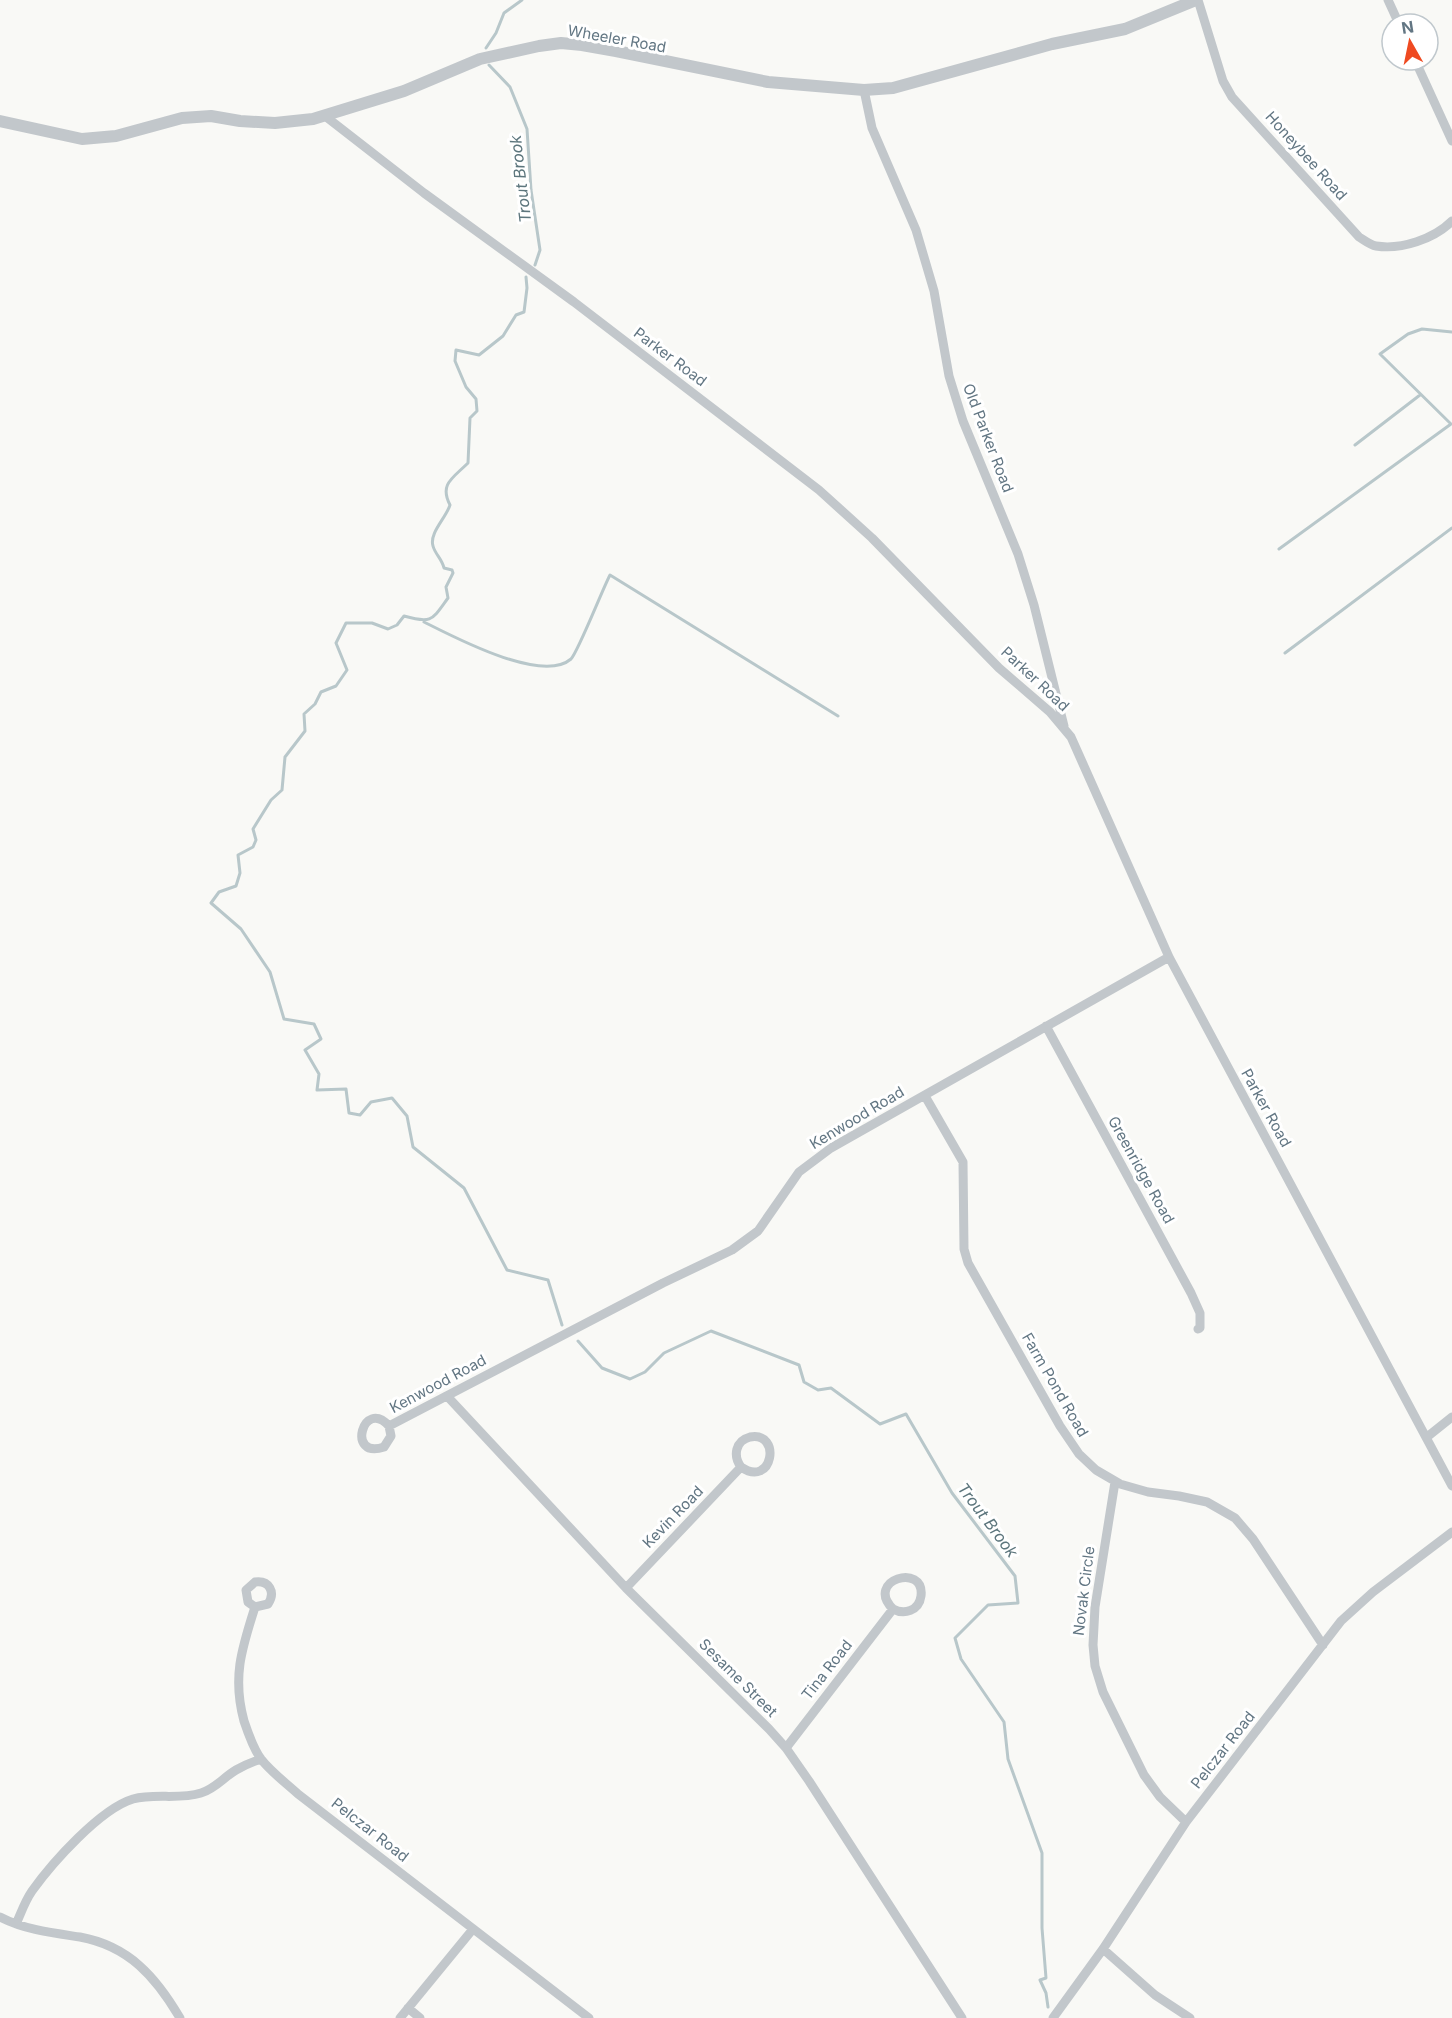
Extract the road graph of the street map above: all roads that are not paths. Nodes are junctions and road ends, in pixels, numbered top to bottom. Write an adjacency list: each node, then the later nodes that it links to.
1 (1197, 0): 3 (street, Wheeler Road); 7 (street, Honeybee Road)
2 (1420, 72): 6 (street)
3 (864, 90): 4 (street, Wheeler Road); 8 (street, Old Parker Road)
4 (325, 116): 5 (street, Wheeler Road); 8 (street, Parker Road)
5 (0, 121)
6 (1452, 141)
7 (1452, 222)
8 (1064, 729): 9 (street, Parker Road)
9 (1169, 957): 10 (street, Kenwood Road); 16 (street, Parker Road)
10 (1046, 1026): 11 (street, Kenwood Road); 12 (street, Greenridge Road)
11 (925, 1096): 13 (street, Kenwood Road); 18 (street, Farm Pond Road)
12 (1198, 1329)
13 (447, 1396): 15 (street, Kenwood Road); 21 (street, Sesame Street)
14 (1452, 1417): 16 (street)
15 (389, 1426)
16 (1427, 1437): 19 (street, Parker Road)
17 (741, 1467): 21 (street, Kevin Road)
18 (1115, 1482): 24 (street, Farm Pond Road); 27 (street, Novak Circle)
19 (1452, 1486)
20 (1452, 1532): 24 (street, Pelczar Road)
21 (626, 1588): 25 (street, Sesame Street)
22 (255, 1607): 26 (street, Pelczar Road)
23 (893, 1609): 25 (street, Tina Road)
24 (1323, 1646): 27 (street, Pelczar Road)
25 (786, 1748): 37 (street, Sesame Street)
26 (261, 1759): 29 (street); 30 (street, Pelczar Road)
27 (1186, 1822): 31 (street, Pelczar Road)
28 (0, 1917): 29 (street)
29 (16, 1924): 33 (street)
30 (473, 1929): 32 (street); 36 (street, Pelczar Road)
31 (1103, 1949): 38 (street, Pelczar Road); 39 (street)
32 (408, 2008): 34 (street); 35 (street)
33 (180, 2018)
34 (400, 2018)
35 (420, 2018)
36 (589, 2018)
37 (962, 2018)
38 (1053, 2018)
39 (1190, 2018)

